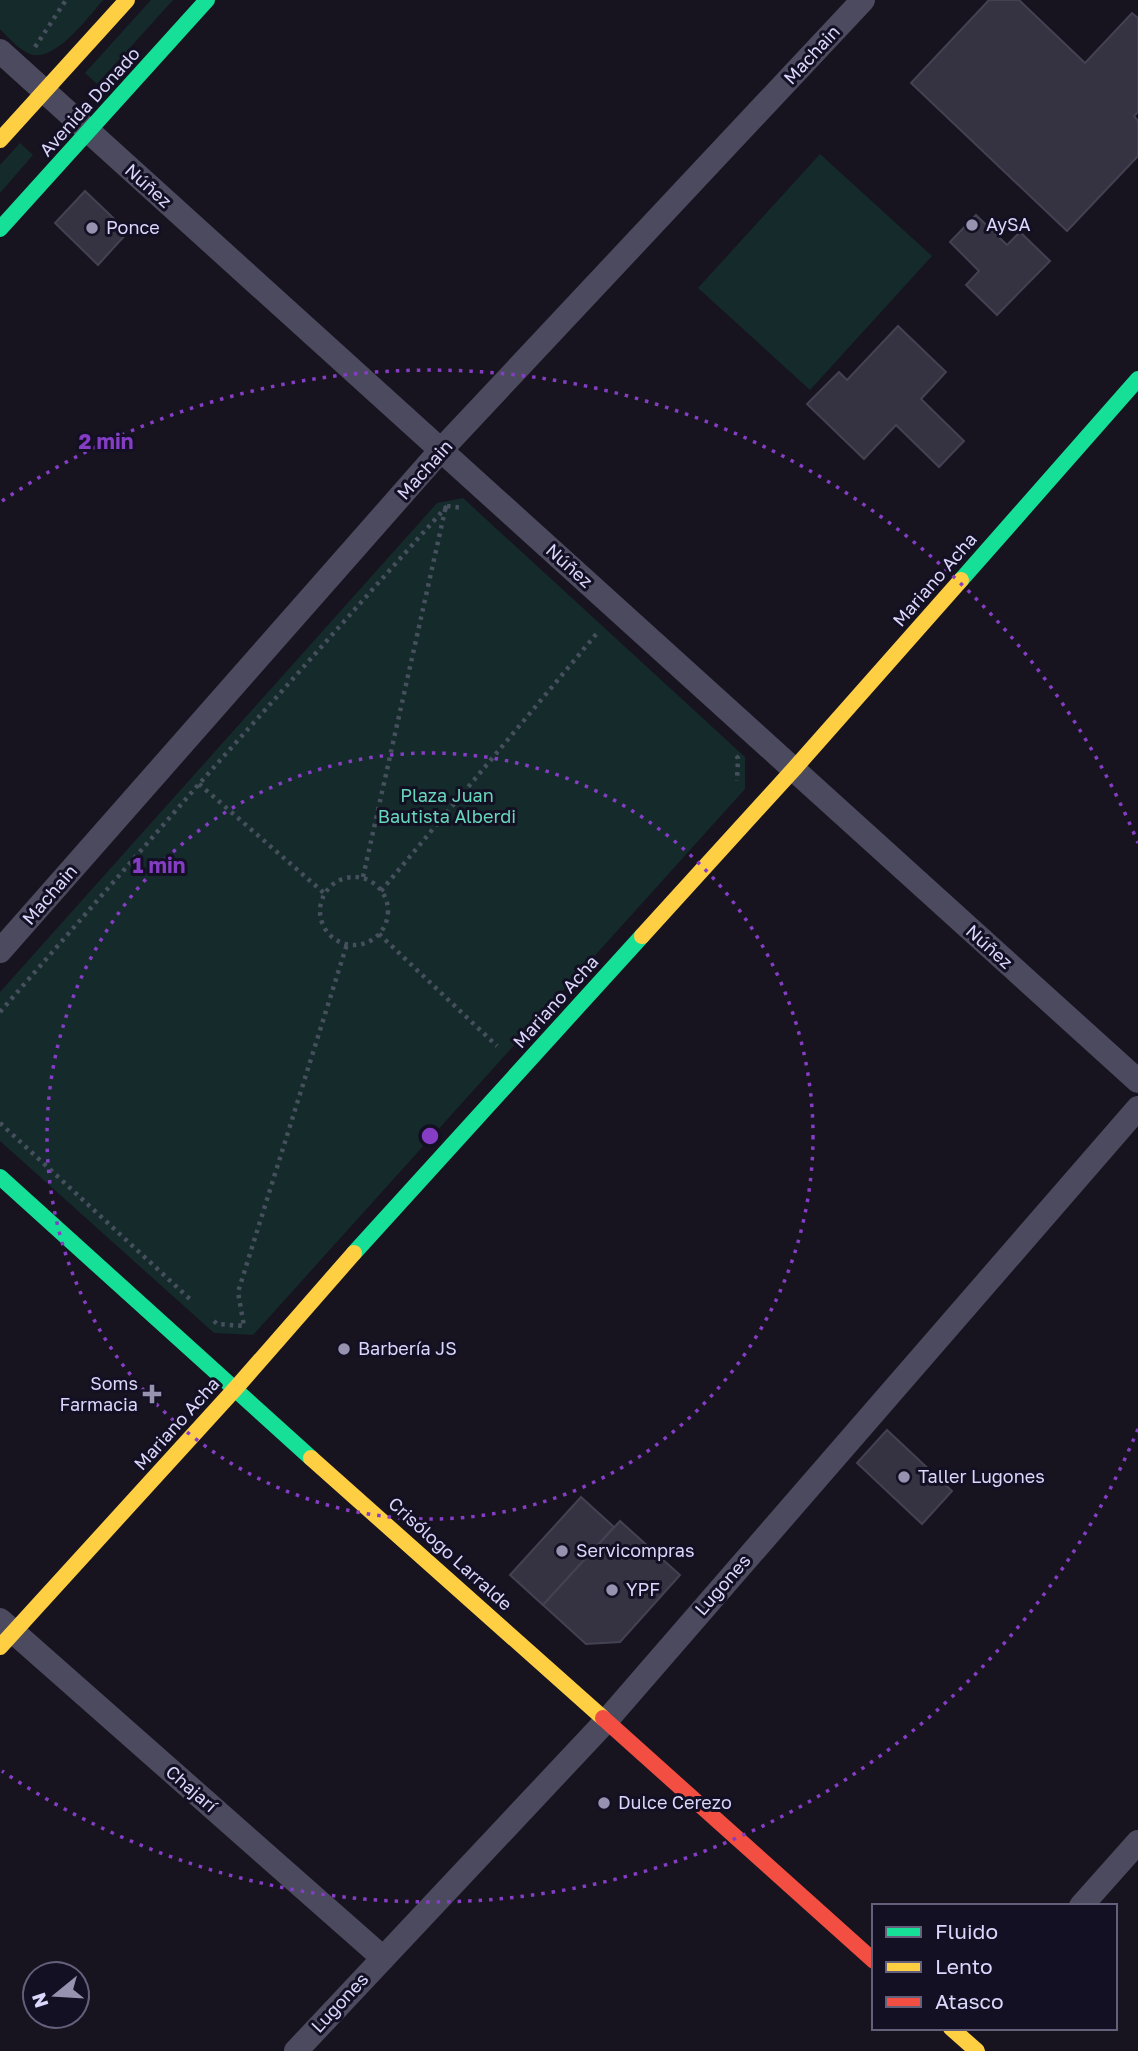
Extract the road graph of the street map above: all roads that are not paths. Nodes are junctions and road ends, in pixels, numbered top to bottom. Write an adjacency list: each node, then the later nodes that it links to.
1 (127, 0): 5 (street)
2 (208, 0): 6 (street, Avenida Donado)
3 (863, 0): 10 (street, Machain)
4 (0, 51): 5 (street, Núñez)
5 (44, 93): 6 (street, Núñez); 7 (street)
6 (89, 132): 8 (street, Avenida Donado); 10 (street, Núñez)
7 (0, 140)
8 (0, 229)
9 (1138, 379): 11 (street, Mariano Acha)
10 (442, 450): 11 (street, Núñez); 12 (street, Machain)
11 (794, 769): 13 (street, Núñez); 16 (street, Mariano Acha)
12 (0, 951)
13 (1138, 1081)
14 (1138, 1108): 18 (street, Lugones)
15 (0, 1177): 16 (street, Crisólogo Larralde)
16 (234, 1389): 17 (street, Mariano Acha); 18 (street, Crisólogo Larralde)
17 (5, 1633): 21 (street, Chajarí)
18 (607, 1720): 21 (street, Lugones); 22 (street, Crisólogo Larralde)
19 (1138, 1842): 20 (street)
20 (1083, 1904)
21 (383, 1958): 23 (street, Lugones)
22 (872, 1959)
23 (296, 2051)

